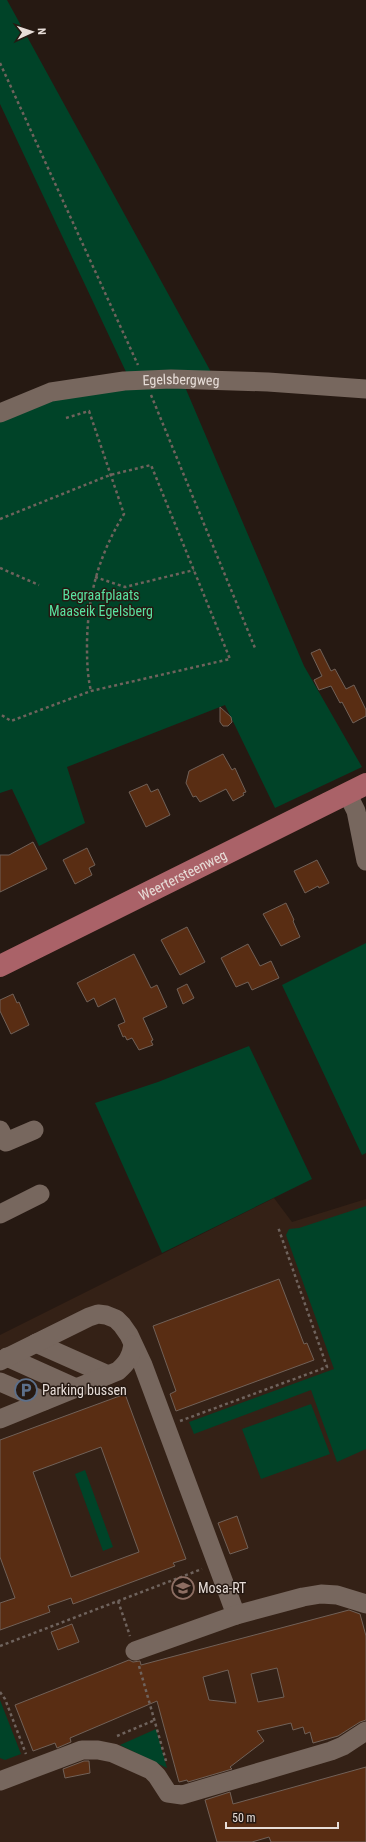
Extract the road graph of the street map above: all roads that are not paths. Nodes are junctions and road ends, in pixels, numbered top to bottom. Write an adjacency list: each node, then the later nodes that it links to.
1 (366, 389): 2 (street, Egelsbergweg)
2 (0, 413)
3 (356, 789): 4 (street); 5 (main road, Weertersteenweg)
4 (366, 861)
5 (0, 966)
6 (0, 1130): 7 (street)
7 (34, 1130)
8 (40, 1194): 9 (street)
9 (0, 1214)
10 (133, 1345): 11 (street); 14 (street); 16 (street)
11 (13, 1356): 14 (street); 14 (street)
12 (0, 1382): 14 (street)
13 (0, 1395): 14 (street)
14 (47, 1399)
15 (366, 1604): 16 (street)
16 (236, 1615): 17 (street)
17 (135, 1651)
18 (366, 1731): 19 (street)
19 (0, 1781)

